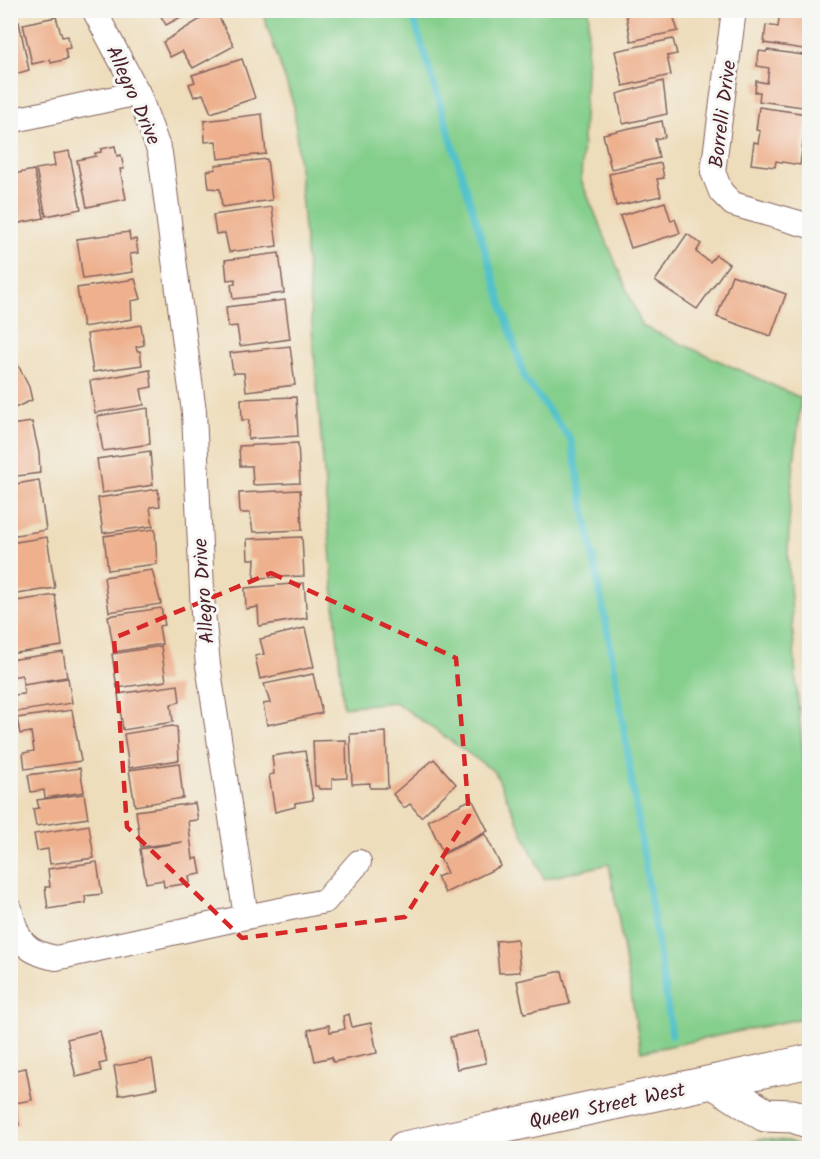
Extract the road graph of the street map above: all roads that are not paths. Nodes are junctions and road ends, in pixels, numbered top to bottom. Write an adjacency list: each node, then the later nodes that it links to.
1 (94, 10): 3 (street, Allegro Drive)
2 (735, 10): 5 (street, Borrelli Drive)
3 (138, 93): 4 (street); 8 (street, Allegro Drive)
4 (10, 121)
5 (810, 226)
6 (359, 862): 8 (street)
7 (10, 909): 8 (street)
8 (246, 917)
9 (810, 1061): 10 (main road, Queen Street West)
10 (715, 1083): 11 (main road); 12 (main road, Queen Street West)
11 (810, 1122)
12 (404, 1149)

